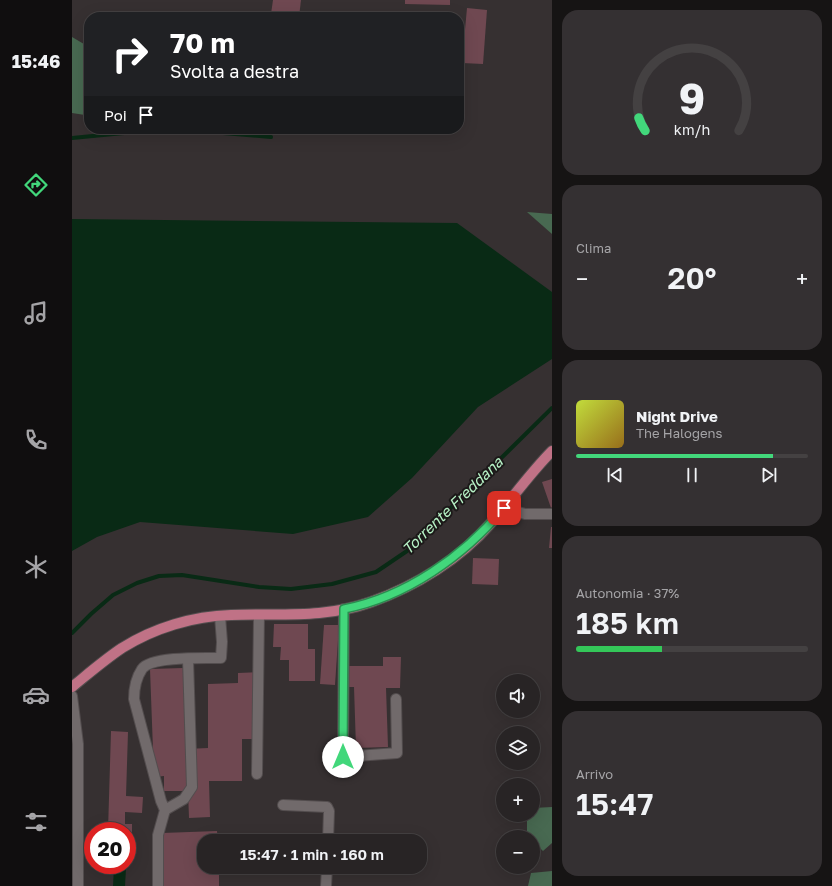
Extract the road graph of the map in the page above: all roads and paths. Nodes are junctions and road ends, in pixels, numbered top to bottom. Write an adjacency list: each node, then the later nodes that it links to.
1 (552, 451): 2 (main road)
2 (504, 508): 3 (street); 4 (main road)
3 (552, 514)
4 (344, 609): 5 (main road); 10 (street)
5 (259, 615): 6 (main road); 11 (street)
6 (220, 616): 7 (street); 8 (main road)
7 (188, 659): 13 (street); 13 (street)
8 (72, 687)
9 (72, 696): 16 (street)
10 (396, 699)
11 (257, 774)
12 (283, 805): 14 (street)
13 (165, 810): 17 (street)
14 (328, 834)
15 (327, 874): 18 (street)
16 (78, 886)
17 (158, 886)
18 (326, 886)

